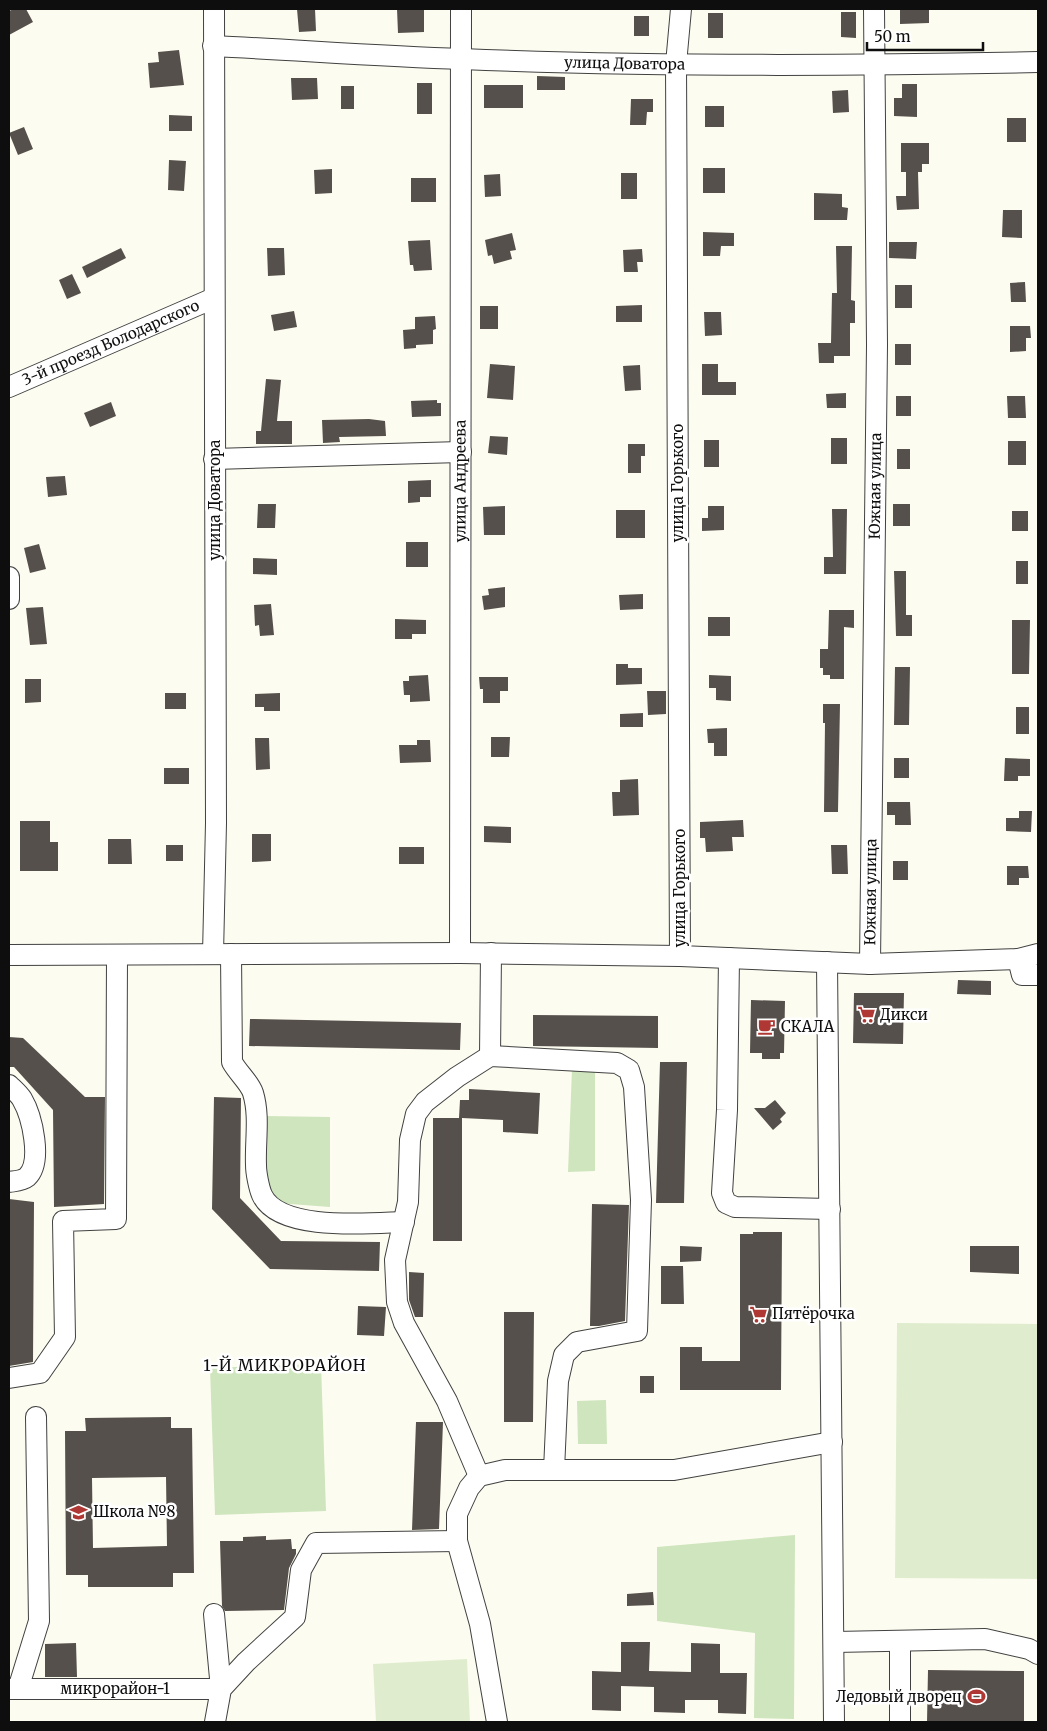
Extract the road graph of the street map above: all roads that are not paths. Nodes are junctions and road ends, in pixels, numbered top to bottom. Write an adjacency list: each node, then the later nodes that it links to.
1 (214, 9): 5 (street, улица Доватора)
2 (461, 9): 6 (street, улица Андреева)
3 (680, 9): 8 (street, улица Горького)
4 (874, 9): 9 (street, Южная улица)
5 (213, 46): 6 (street, улица Доватора); 10 (street, улица Доватора)
6 (462, 59): 8 (street, улица Доватора); 12 (street, улица Андреева)
7 (1038, 62): 9 (street, улица Доватора)
8 (676, 64): 9 (street, улица Доватора); 22 (street, улица Горького)
9 (873, 65): 26 (street, Южная улица)
10 (214, 298): 11 (street, 3-й проезд Володарского); 13 (street, улица Доватора)
11 (9, 387)
12 (461, 452): 13 (street); 16 (street, улица Андреева)
13 (214, 459): 18 (street, улица Доватора)
14 (9, 577): 15 (street)
15 (9, 599)
16 (460, 953): 17 (street); 18 (street)
17 (490, 953): 22 (street); 28 (street)
18 (222, 954): 21 (street); 32 (street, улица Доватора)
19 (1038, 954): 24 (street)
20 (9, 955): 21 (street)
21 (117, 955): 33 (street)
22 (680, 956): 23 (street)
23 (729, 958): 25 (street); 31 (street)
24 (1018, 959): 26 (street); 27 (street)
25 (827, 962): 26 (street); 31 (street)
26 (870, 964)
27 (1038, 975)
28 (490, 1056): 32 (street); 36 (street)
29 (9, 1085): 30 (street)
30 (9, 1182)
31 (830, 1209): 35 (street)
32 (404, 1222): 37 (street)
33 (9, 1378)
34 (36, 1417): 43 (street)
35 (832, 1442): 36 (street); 40 (street)
36 (554, 1470): 37 (street)
37 (479, 1476): 38 (street)
38 (457, 1541): 44 (street); 46 (street)
39 (214, 1614): 44 (street)
40 (835, 1642): 41 (street); 47 (street)
41 (900, 1642): 42 (street); 48 (street)
42 (1038, 1654)
43 (13, 1689): 44 (street, микрорайон-1)
44 (221, 1689): 45 (street)
45 (215, 1722)
46 (497, 1722)
47 (834, 1722)
48 (900, 1722)

